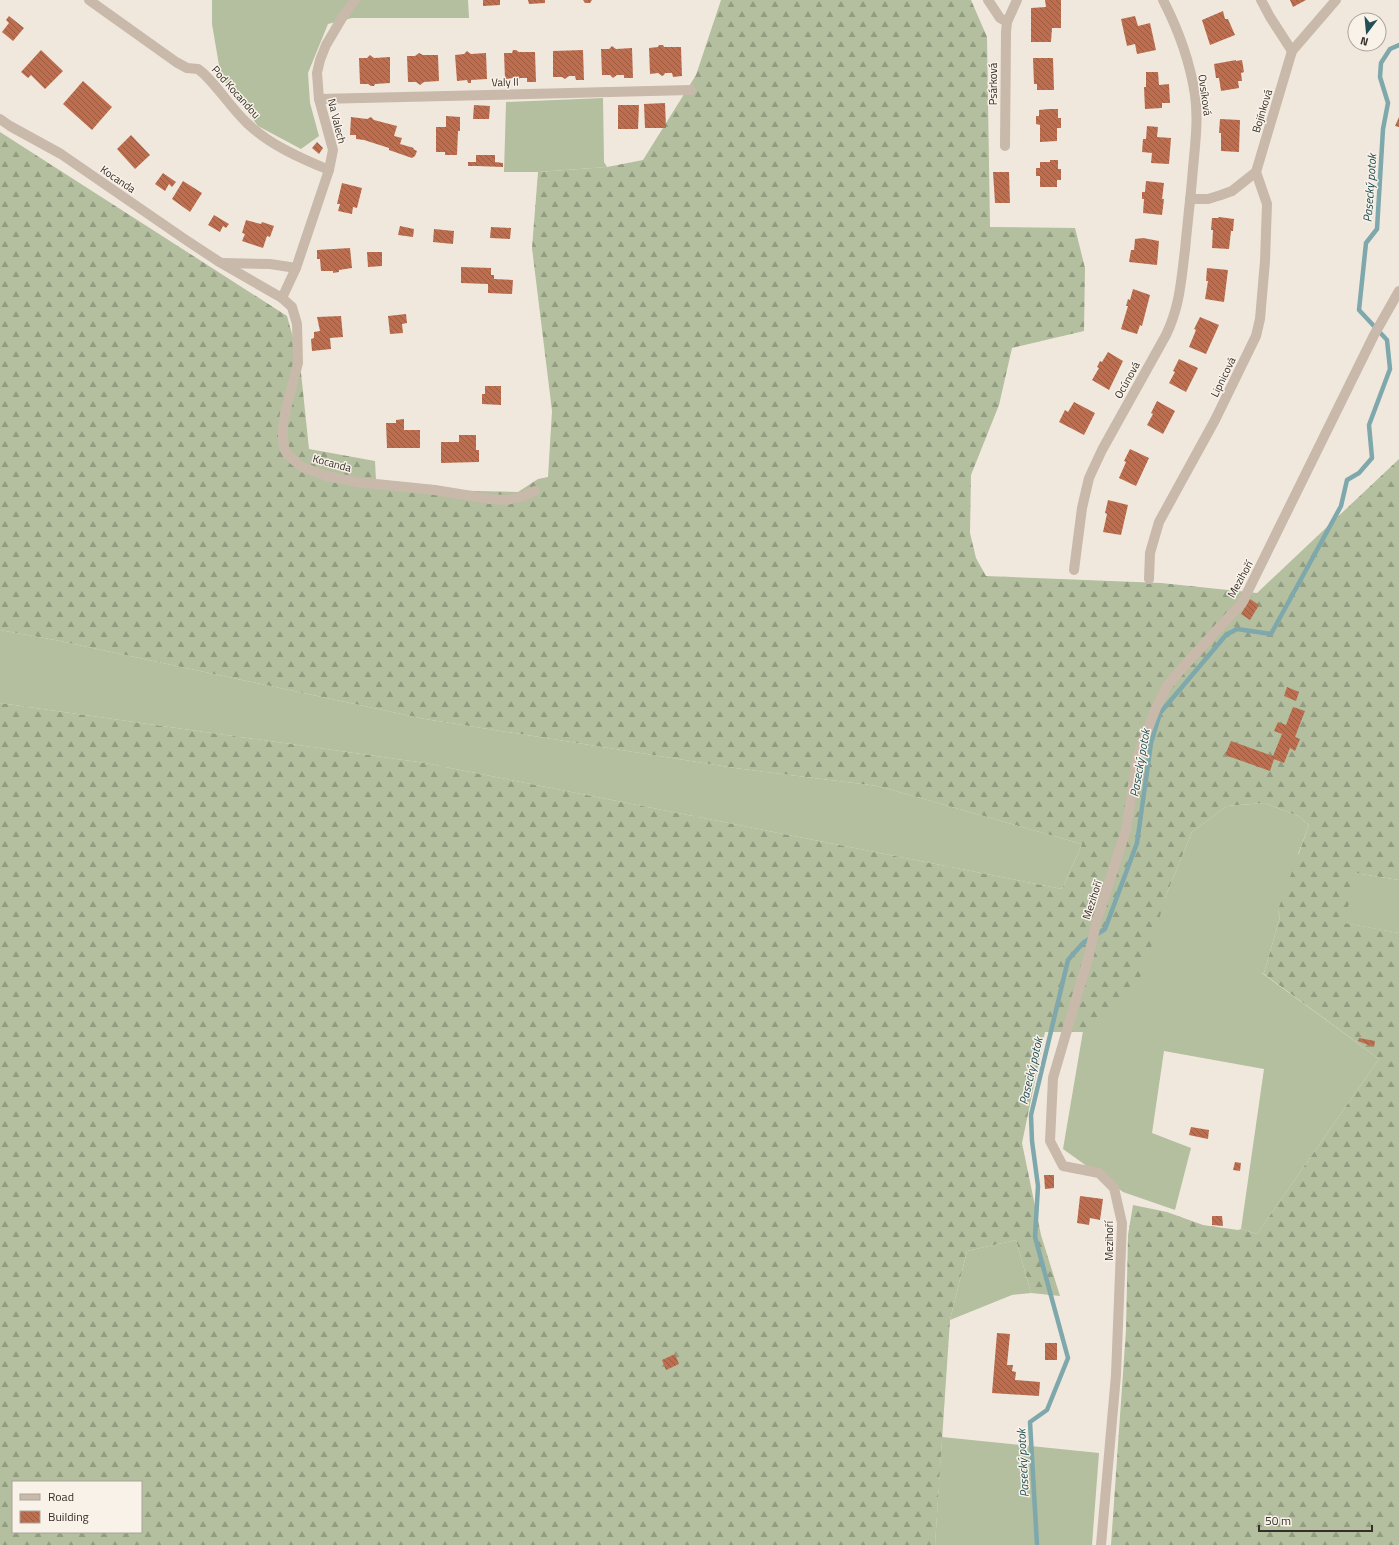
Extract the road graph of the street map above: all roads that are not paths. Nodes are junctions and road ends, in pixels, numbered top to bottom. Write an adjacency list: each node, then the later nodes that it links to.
1 (89, 0): 14 (street, Pod Kocandou)
2 (355, 0): 11 (street, Na Valech)
3 (988, 0): 8 (street)
4 (1017, 0): 8 (street, Psárková)
5 (1163, 0): 16 (street, Ovsíková)
6 (1261, 0): 9 (street)
7 (1336, 0): 9 (street, Bojínková)
8 (1007, 22): 13 (street, Psárková)
9 (1292, 51): 15 (street, Bojínková)
10 (691, 90): 11 (street, Valy II)
11 (319, 99): 14 (street, Na Valech)
12 (0, 119): 17 (street, Kocanda)
13 (1005, 146)
14 (329, 170): 18 (street, Na Valech)
15 (1256, 172): 16 (street); 23 (street, Lipnicová)
16 (1190, 199): 22 (street, Ocúnová)
17 (221, 263): 18 (street); 20 (street, Kocanda)
18 (296, 268): 20 (street, Na Valech)
19 (1399, 291): 24 (street, Mezihoří)
20 (282, 298): 21 (street, Kocanda)
21 (535, 491)
22 (1074, 570)
23 (1149, 579)
24 (1101, 1545)

